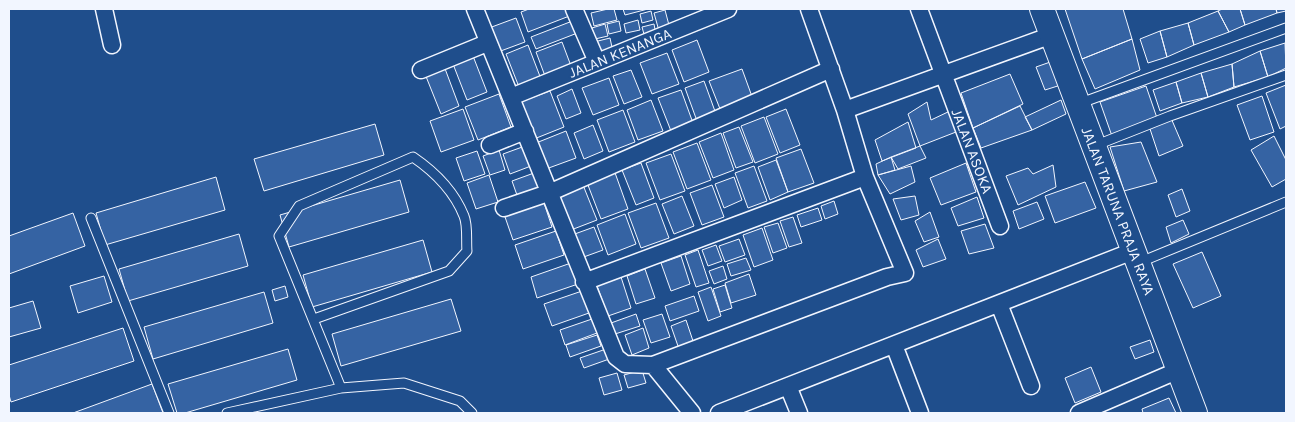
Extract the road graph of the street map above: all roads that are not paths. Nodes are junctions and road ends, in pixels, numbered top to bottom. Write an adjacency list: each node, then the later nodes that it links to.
1 (104, 9): 11 (street)
2 (475, 9): 10 (street)
3 (574, 9): 12 (street)
4 (728, 9): 12 (street, JALAN KENANGA)
5 (808, 9): 13 (street)
6 (919, 9): 15 (street, JALAN ASOKA)
7 (1042, 9): 9 (main road, JALAN TARUNA PRAJA RAYA)
8 (1286, 28): 18 (lane)
9 (1052, 35): 15 (street); 18 (main road, JALAN TARUNA PRAJA RAYA)
10 (487, 43): 14 (street); 17 (street)
11 (112, 44)
12 (597, 62): 17 (street, JALAN KENANGA)
13 (831, 69): 19 (street); 24 (street)
14 (421, 70)
15 (944, 76): 19 (street); 28 (street, JALAN ASOKA)
16 (1286, 76): 22 (lane)
17 (511, 97): 20 (street)
18 (1078, 104): 22 (main road, JALAN TARUNA PRAJA RAYA)
19 (846, 110): 23 (street)
20 (525, 131): 21 (street); 24 (street)
21 (490, 145)
22 (1094, 146): 29 (main road, JALAN TARUNA PRAJA RAYA)
23 (864, 177): 30 (street); 34 (street)
24 (551, 192): 26 (street); 30 (street)
25 (1286, 202): 29 (lane)
26 (504, 208)
27 (91, 218): 39 (lane)
28 (1000, 226)
29 (1136, 257): 31 (street); 35 (main road, JALAN TARUNA PRAJA RAYA)
30 (584, 282): 34 (street)
31 (999, 304): 33 (street); 37 (street)
32 (314, 319): 32 (lane); 38 (lane)
33 (894, 345): 36 (street); 45 (street)
34 (653, 365): 42 (street)
35 (1179, 370): 46 (street); 47 (main road, JALAN TARUNA PRAJA RAYA)
36 (788, 386): 43 (street); 44 (street)
37 (1031, 386)
38 (341, 388): 40 (lane); 41 (lane)
39 (169, 413)
40 (227, 413)
41 (472, 413)
42 (692, 413)
43 (718, 413)
44 (799, 413)
45 (920, 413)
46 (1079, 413)
47 (1196, 413)

